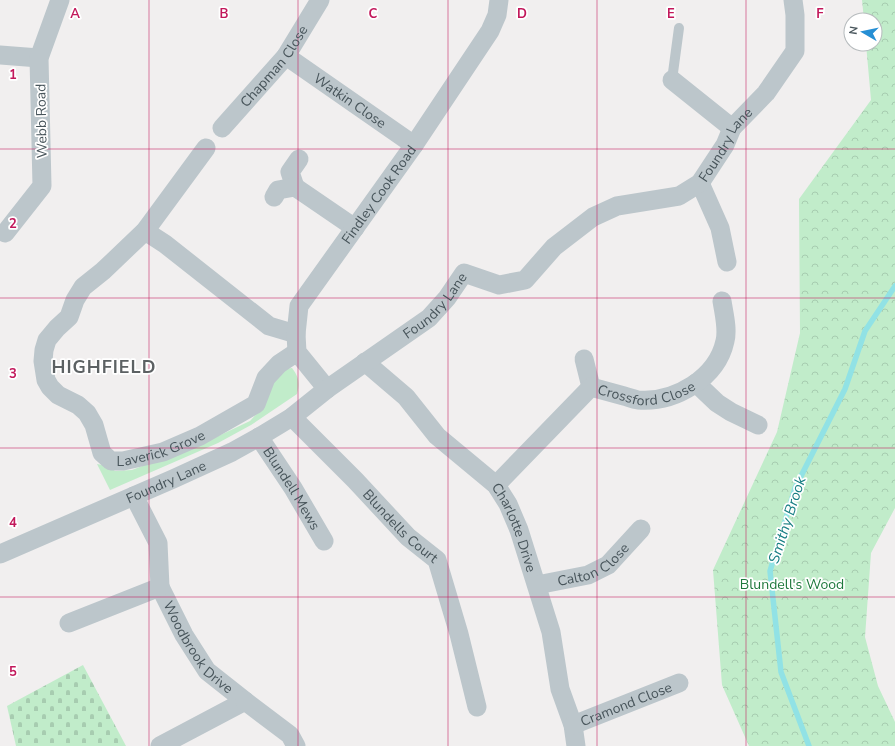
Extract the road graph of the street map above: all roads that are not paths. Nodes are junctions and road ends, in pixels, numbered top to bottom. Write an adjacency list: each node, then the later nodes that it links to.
1 (60, 0): 8 (street, Webb Road)
2 (320, 0): 7 (street, Chapman Close)
3 (499, 0): 12 (street, Findley Cook Road)
4 (793, 0): 11 (street, Foundry Lane)
5 (679, 28): 9 (lane)
6 (0, 55): 8 (street)
7 (286, 56): 10 (street, Chapman Close); 12 (street, Watkin Close)
8 (39, 58): 20 (street, Webb Road)
9 (672, 80): 11 (street)
10 (222, 128)
11 (732, 128): 15 (street, Foundry Lane)
12 (414, 145): 18 (street, Findley Cook Road)
13 (206, 148): 19 (street)
14 (299, 159): 16 (street)
15 (700, 183): 21 (street); 26 (street, Foundry Lane)
16 (295, 187): 17 (street); 18 (street)
17 (274, 197)
18 (355, 228): 23 (street, Findley Cook Road)
19 (145, 231): 23 (street); 24 (street, Laverick Grove)
20 (5, 233)
21 (727, 262)
22 (722, 302): 27 (street, Crossford Close)
23 (296, 334): 24 (street, Findley Cook Road)
24 (297, 352): 29 (street)
25 (584, 359): 28 (street)
26 (365, 362): 29 (street, Foundry Lane); 33 (street, Charlotte Drive)
27 (696, 383): 28 (street, Crossford Close); 31 (street)
28 (591, 388): 33 (street, Crossford Close)
29 (326, 389): 30 (street, Foundry Lane)
30 (292, 417): 32 (street, Foundry Lane); 43 (street, Blundells Court)
31 (758, 425)
32 (260, 437): 34 (street, Foundry Lane); 36 (street, Blundell Mews)
33 (496, 485): 38 (street, Charlotte Drive)
34 (134, 496): 37 (street, Foundry Lane); 39 (street, Woodbrook Drive)
35 (641, 529): 38 (street, Calton Close)
36 (324, 541)
37 (0, 554)
38 (537, 585): 44 (street, Charlotte Drive)
39 (160, 587): 40 (street, Woodbrook Drive); 42 (street, Woodbrook Drive)
40 (69, 623)
41 (679, 683): 44 (street, Cramond Close)
42 (245, 701): 45 (street, Woodbrook Drive); 46 (street, Woodbrook Drive)
43 (477, 707)
44 (573, 725): 47 (street, Charlotte Drive)
45 (160, 746)
46 (296, 746)
47 (576, 746)

